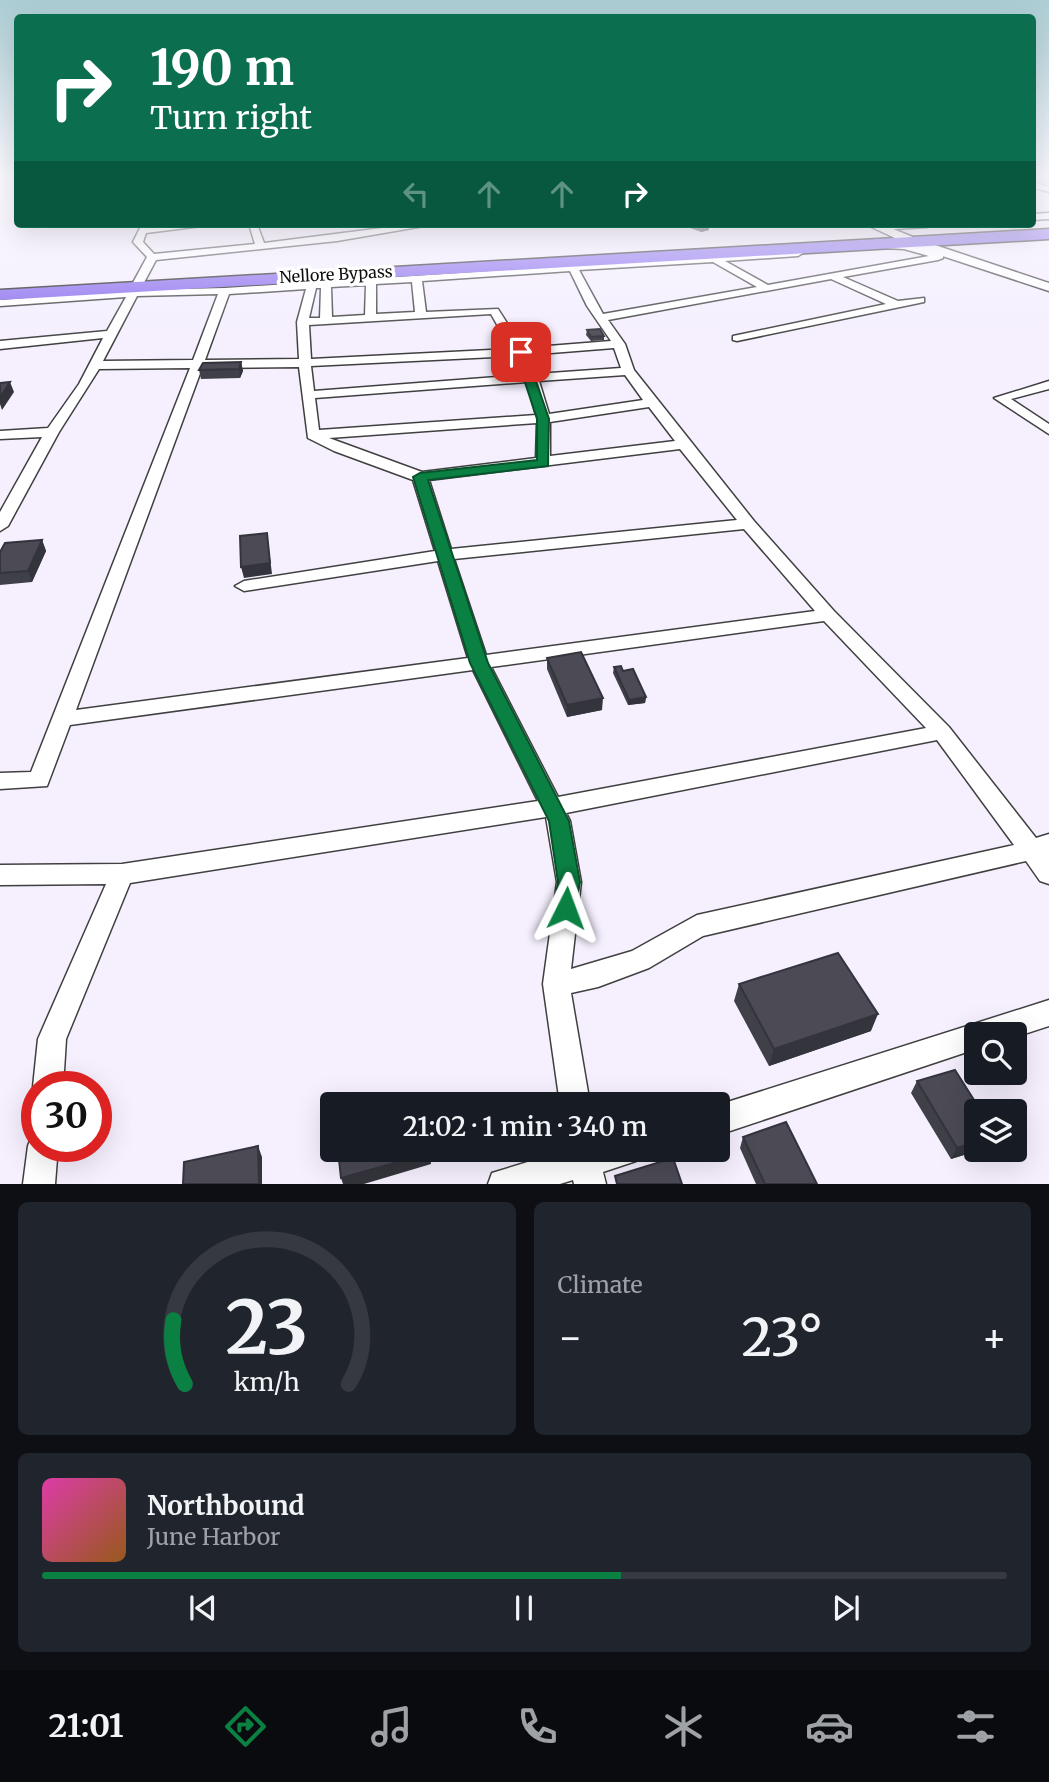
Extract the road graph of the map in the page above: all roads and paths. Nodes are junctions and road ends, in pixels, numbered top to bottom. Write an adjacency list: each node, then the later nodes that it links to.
1 (141, 233): 11 (street)
2 (256, 233): 9 (street)
3 (363, 233): 9 (street)
4 (892, 233): 7 (street)
5 (939, 233): 7 (highway, Nellore Bypass)
6 (1049, 234): 8 (highway, Nellore Bypass)
7 (898, 236): 8 (street); 21 (highway, Nellore Bypass)
8 (916, 243): 10 (street); 21 (highway, Nellore Bypass)
9 (261, 247): 11 (street)
10 (951, 255): 12 (street); 14 (street); 17 (street); 23 (street)
11 (152, 257): 21 (street)
12 (715, 260): 13 (street); 22 (street)
13 (573, 268): 15 (street); 31 (street)
14 (830, 275): 22 (street); 28 (street)
15 (416, 277): 16 (street); 29 (street)
16 (371, 280): 18 (street); 30 (street)
17 (1049, 281)
18 (326, 283): 19 (street); 32 (street)
19 (312, 284): 24 (street); 33 (street)
20 (0, 286): 21 (highway, Nellore Bypass)
21 (136, 286): 24 (street); 25 (highway, Nellore Bypass); 27 (street); 34 (street)
22 (765, 287): 31 (street)
23 (1049, 287)
24 (225, 291): 39 (street)
25 (0, 295)
26 (920, 300): 28 (street)
27 (0, 303)
28 (897, 305): 35 (street)
29 (421, 316): 30 (street); 38 (street)
30 (371, 318): 32 (street)
31 (600, 318): 36 (street)
32 (326, 321): 33 (street)
33 (303, 322): 40 (street)
34 (111, 334): 37 (street); 41 (street)
35 (737, 338)
36 (619, 344): 38 (street); 42 (street)
37 (0, 345)
38 (521, 352): 40 (street); 43 (street)
39 (197, 363): 40 (street); 41 (street); 63 (street)
40 (306, 363): 47 (street)
41 (94, 365): 44 (street)
42 (628, 371): 43 (street); 48 (street)
43 (531, 377): 47 (street); 49 (street)
44 (85, 384): 45 (street); 51 (street)
45 (70, 385)
46 (1049, 385): 50 (street)
47 (309, 395): 53 (street)
48 (653, 402): 49 (street); 54 (street)
49 (543, 419): 53 (street); 55 (street)
50 (1049, 430)
51 (52, 432): 52 (street); 58 (street)
52 (0, 435)
53 (313, 435): 56 (street)
54 (684, 444): 55 (street); 57 (street)
55 (543, 463): 56 (street)
56 (420, 477): 59 (street)
57 (748, 524): 59 (street); 61 (street)
58 (0, 526)
59 (445, 555): 60 (street); 62 (street)
60 (244, 586)
61 (828, 615): 62 (street); 64 (street)
62 (479, 663): 63 (street); 66 (street)
63 (63, 719): 65 (street)
64 (942, 732): 66 (street); 67 (street)
65 (0, 781)
66 (554, 807): 68 (street); 71 (street)
67 (1041, 847): 69 (street); 71 (street)
68 (122, 874): 70 (street); 75 (street)
69 (1049, 874)
70 (0, 875)
71 (556, 984): 76 (street)
72 (1049, 1013): 73 (street)
73 (1020, 1022)
74 (964, 1040): 77 (street)
75 (49, 1071)
76 (573, 1092)
77 (730, 1116)
78 (42, 1162): 80 (street)
79 (585, 1165): 81 (street)
80 (40, 1184)
81 (503, 1184)

